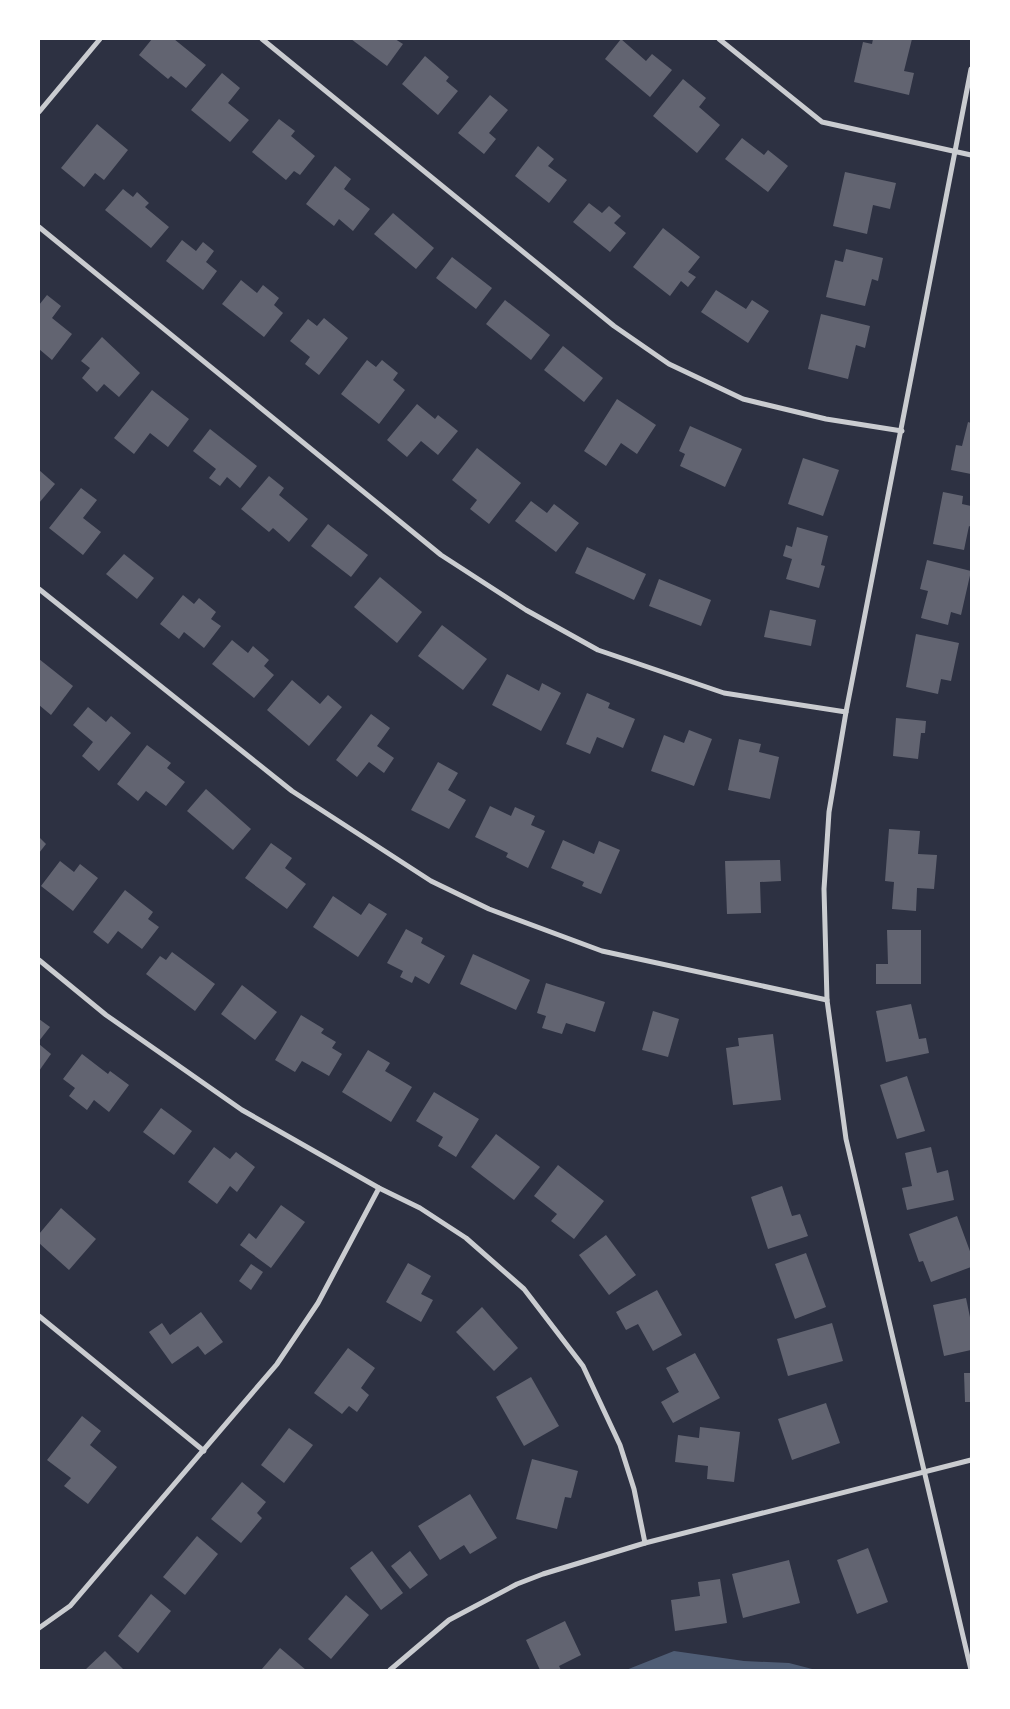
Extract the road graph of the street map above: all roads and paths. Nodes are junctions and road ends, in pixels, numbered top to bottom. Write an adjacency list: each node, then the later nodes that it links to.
1 (100, 39): 5 (street)
2 (262, 39): 9 (street)
3 (719, 39): 6 (street)
4 (971, 69): 6 (street)
5 (39, 112)
6 (956, 152): 7 (street); 9 (street)
7 (971, 155)
8 (39, 227): 11 (street)
9 (902, 431): 11 (street)
10 (39, 589): 13 (street)
11 (846, 712): 13 (street)
12 (39, 960): 14 (street)
13 (827, 1000): 18 (street)
14 (379, 1188): 16 (street); 19 (street)
15 (39, 1316): 16 (street)
16 (204, 1451): 20 (street)
17 (971, 1460): 18 (street)
18 (924, 1471): 19 (street); 22 (street)
19 (644, 1543): 21 (street)
20 (39, 1628)
21 (390, 1670)
22 (971, 1670)

